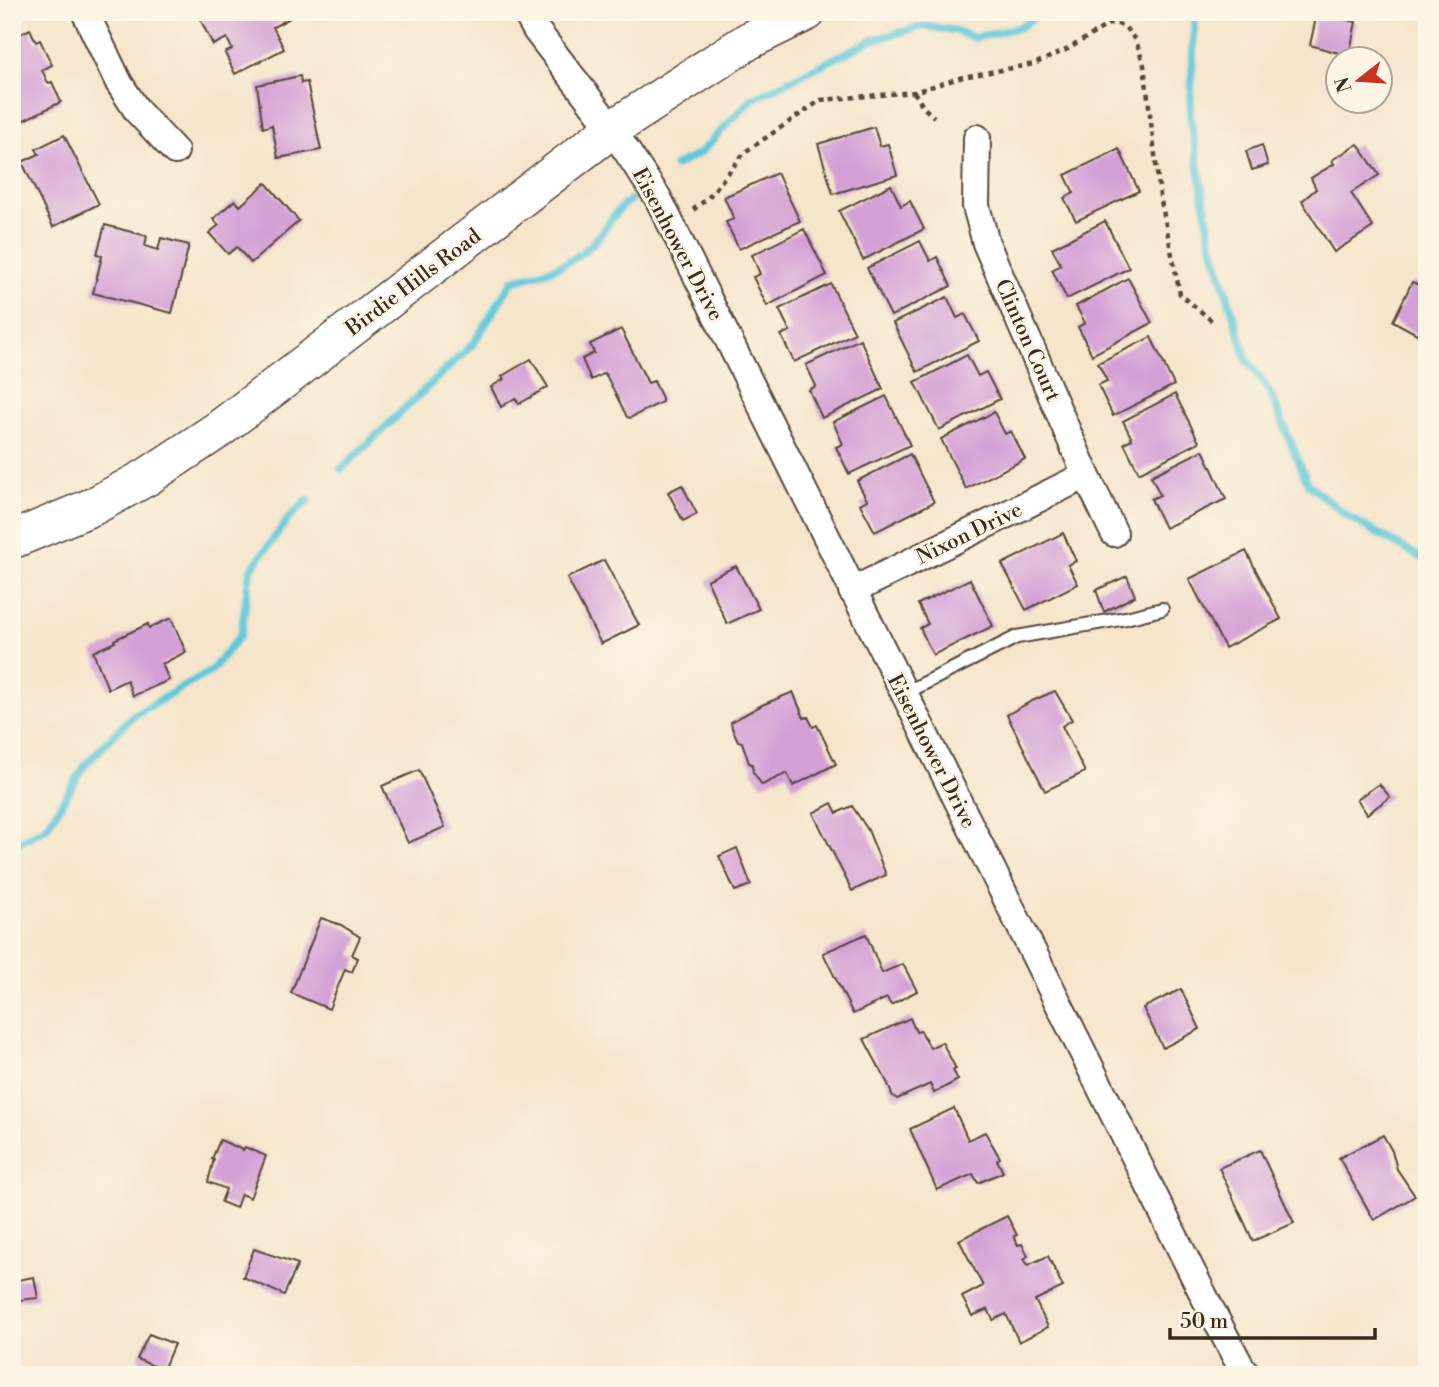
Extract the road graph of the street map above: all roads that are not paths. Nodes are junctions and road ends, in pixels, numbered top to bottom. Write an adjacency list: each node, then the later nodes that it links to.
1 (85, 12): 6 (street)
2 (526, 12): 4 (street, Eisenhower Drive)
3 (807, 12): 4 (main road, Birdie Hills Road)
4 (612, 129): 9 (main road, Birdie Hills Road); 10 (street, Eisenhower Drive)
5 (976, 138): 7 (street, Clinton Court)
6 (176, 151)
7 (1086, 475): 8 (street, Clinton Court); 10 (street, Nixon Drive)
8 (1114, 534)
9 (12, 540)
10 (852, 591): 12 (street, Eisenhower Drive)
11 (1162, 609): 12 (lane)
12 (904, 694): 13 (street, Eisenhower Drive)
13 (1248, 1375)

